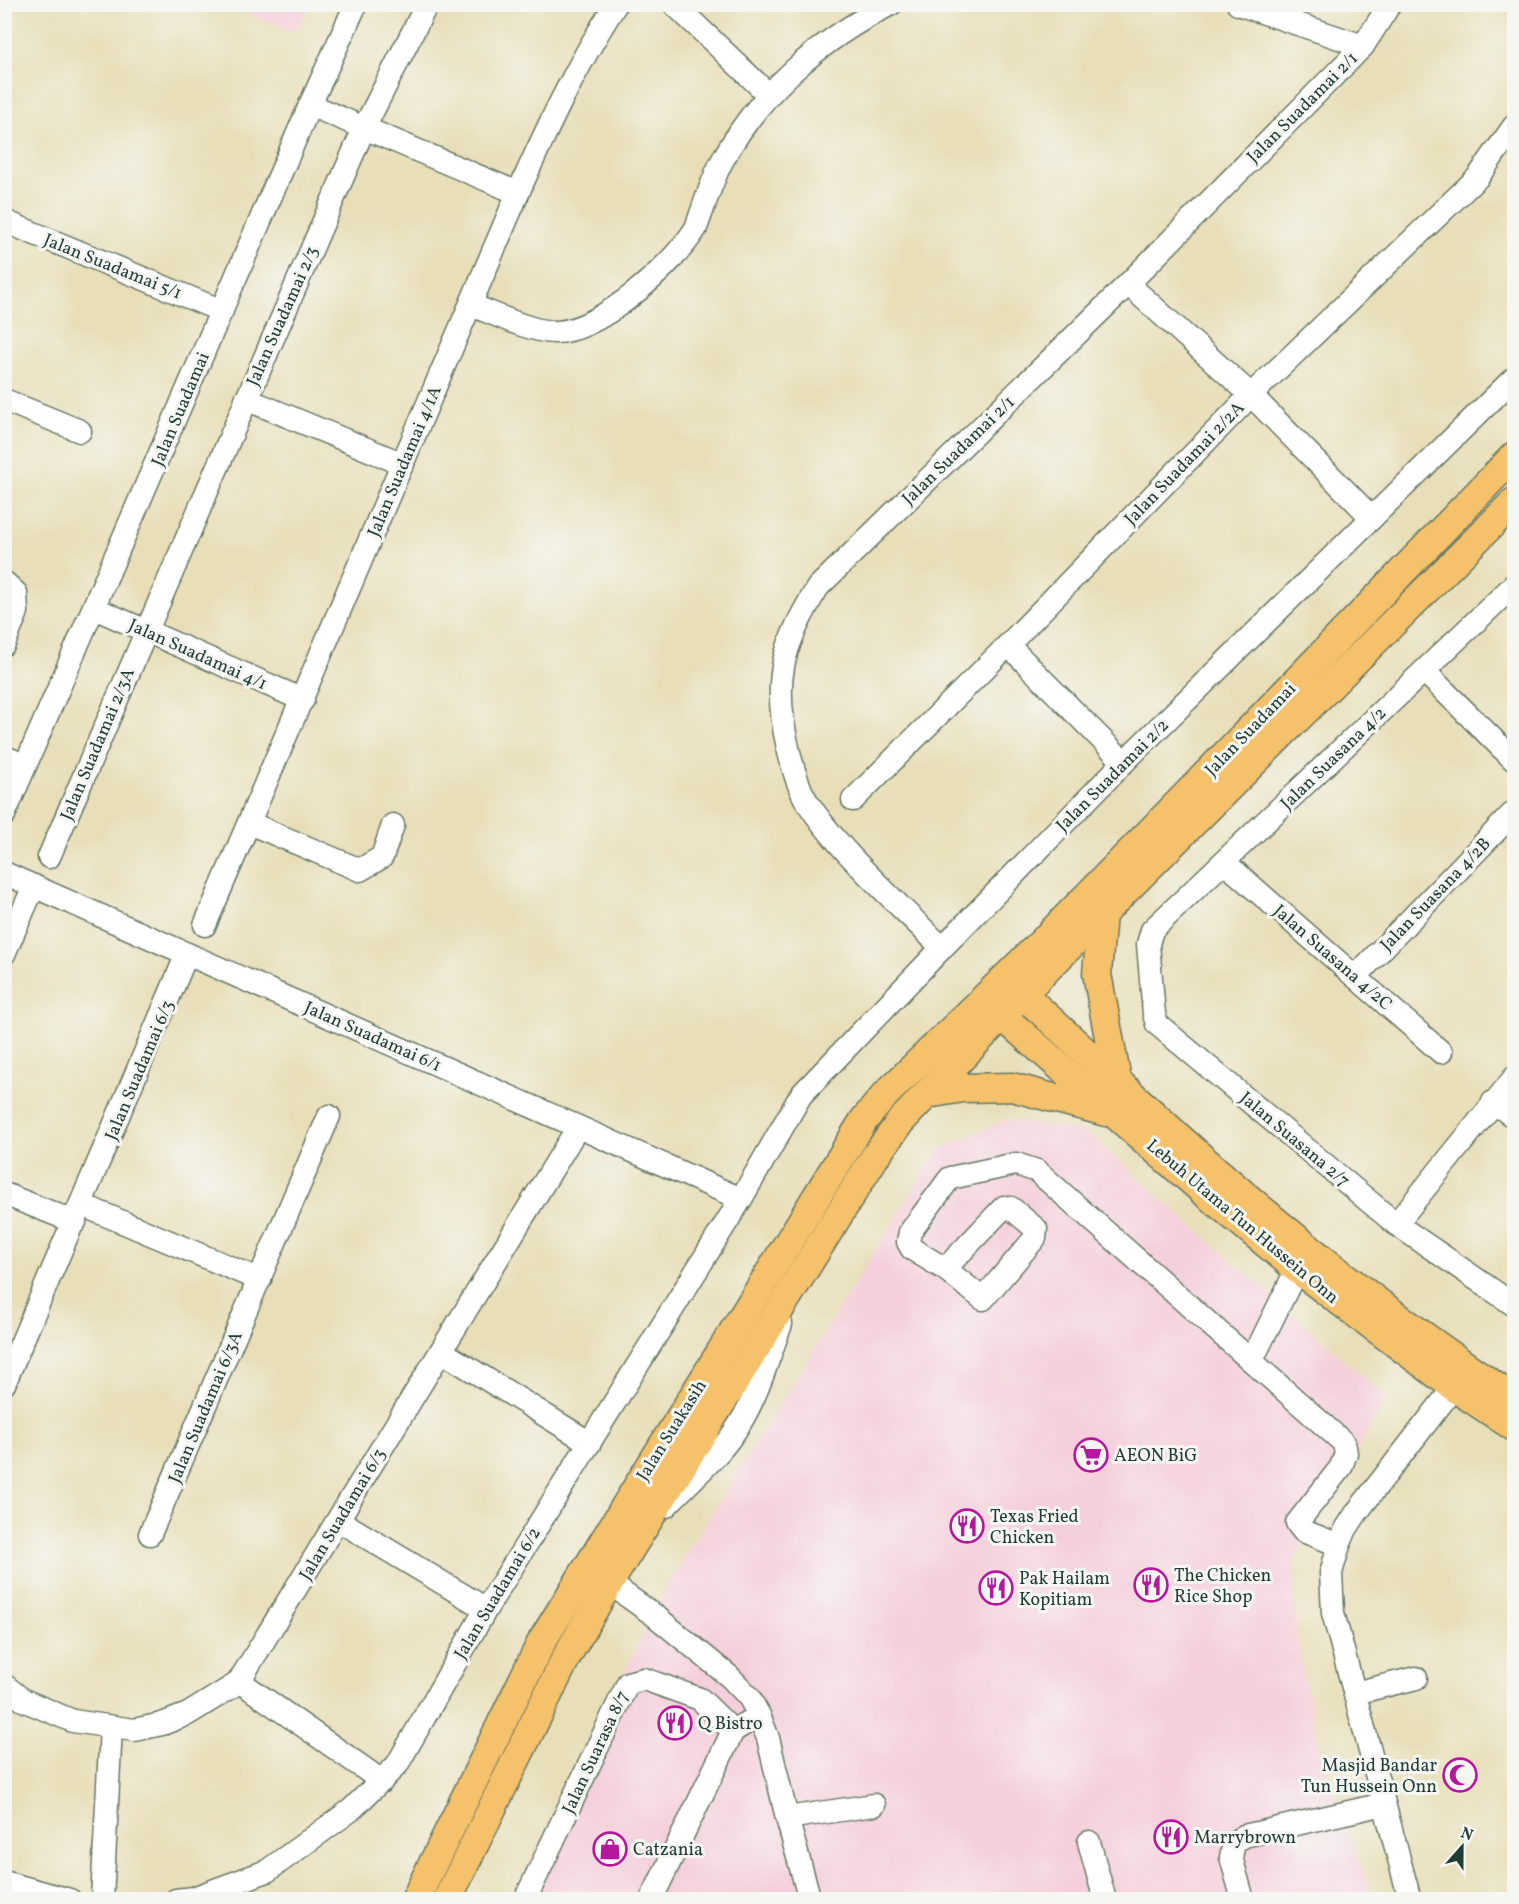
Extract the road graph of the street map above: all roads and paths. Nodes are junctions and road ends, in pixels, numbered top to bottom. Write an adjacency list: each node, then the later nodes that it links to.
1 (356, 4): 10 (street, Jalan Suadamai)
2 (427, 4): 12 (street, Jalan Suadamai 2/3)
3 (616, 4): 13 (street, Jalan Suadamai 4/1A)
4 (674, 4): 9 (street)
5 (891, 4): 9 (street)
6 (1238, 4): 8 (street)
7 (1390, 4): 8 (street, Jalan Suadamai 2/1)
8 (1364, 46): 15 (street, Jalan Suadamai 2/1)
9 (769, 95): 16 (street)
10 (310, 105): 12 (street); 17 (street, Jalan Suadamai)
11 (1515, 126): 19 (street, Jalan Suadamai 2/2A)
12 (364, 128): 13 (street); 20 (street, Jalan Suadamai 2/3)
13 (518, 193): 16 (street, Jalan Suadamai 4/1A)
14 (4, 221): 17 (street, Jalan Suadamai 5/1)
15 (1128, 284): 19 (street); 50 (street, Jalan Suadamai 2/1)
16 (471, 305): 24 (street, Jalan Suadamai 4/1A)
17 (222, 311): 29 (street, Jalan Suadamai)
18 (1515, 378): 26 (street, Jalan Suadamai 2/2)
19 (1251, 395): 26 (street); 32 (street, Jalan Suadamai 2/2A)
20 (246, 399): 24 (street); 30 (street, Jalan Suadamai 2/3)
21 (4, 400): 22 (street)
22 (80, 431)
23 (1515, 456): 54 (main road, Jalan Suadamai)
24 (403, 464): 34 (street, Jalan Suadamai 4/1A)
25 (1515, 502): 47 (main road, Jalan Suadamai)
26 (1372, 518): 37 (street, Jalan Suadamai 2/2)
27 (4, 582): 31 (street)
28 (1515, 585): 33 (street, Jalan Suasana 4/2)
29 (94, 608): 30 (street, Jalan Suadamai 4/1); 36 (street, Jalan Suadamai)
30 (145, 631): 34 (street, Jalan Suadamai 4/1); 43 (street, Jalan Suadamai 2/3A)
31 (4, 644)
32 (1008, 645): 37 (street); 38 (street, Jalan Suadamai 2/2A)
33 (1424, 671): 35 (street); 44 (street, Jalan Suasana 4/2)
34 (303, 700): 41 (street, Jalan Suadamai 4/1A)
35 (1515, 760)
36 (15, 761): 40 (street, Jalan Suadamai)
37 (1124, 762): 50 (street, Jalan Suadamai 2/2)
38 (853, 800)
39 (1515, 812): 53 (street, Jalan Suasana 4/2B)
40 (4, 815)
41 (249, 823): 42 (street); 48 (street, Jalan Suadamai 4/1A)
42 (393, 825)
43 (49, 857)
44 (1224, 862): 49 (street, Jalan Suasana 4/2); 53 (street, Jalan Suasana 4/2C)
45 (4, 873): 46 (street, Jalan Suadamai 6/1)
46 (34, 886): 51 (street); 52 (street, Jalan Suadamai 6/1)
47 (1102, 914): 54 (main road, Jalan Suadamai); 58 (main road)
48 (205, 925)
49 (1152, 930): 68 (street, Jalan Suasana 2/7)
50 (942, 948): 66 (street, Jalan Suadamai 2/2)
51 (4, 954)
52 (188, 954): 64 (street, Jalan Suadamai 6/1); 67 (street, Jalan Suadamai 6/3)
53 (1356, 976): 56 (street, Jalan Suasana 4/2C)
54 (1013, 986): 55 (main road, Jalan Suadamai); 58 (main road, Lebuh Utama Tun Hussein Onn)
55 (992, 1008): 59 (main road, Jalan Suakasih); 61 (main road, Lebuh Utama Tun Hussein Onn); 101 (main road, Jalan Suakasih)
56 (1440, 1052)
57 (1515, 1078): 60 (street)
58 (1117, 1080): 77 (main road, Lebuh Utama Tun Hussein Onn)
59 (927, 1094): 61 (main road); 83 (main road, Jalan Suakasih)
60 (1493, 1102): 63 (street); 68 (street)
61 (1116, 1115): 70 (main road, Lebuh Utama Tun Hussein Onn)
62 (329, 1116): 71 (street, Jalan Suadamai 6/3A)
63 (1515, 1117)
64 (578, 1127): 66 (street, Jalan Suadamai 6/1); 73 (street, Jalan Suadamai 6/3)
65 (4, 1194): 67 (street)
66 (741, 1199): 79 (street, Jalan Suadamai 6/2)
67 (78, 1214): 71 (street); 75 (street, Jalan Suadamai 6/3)
68 (1396, 1224): 72 (street, Jalan Suasana 2/7)
69 (945, 1269): 74 (street)
70 (1297, 1269): 74 (street); 76 (main road, Lebuh Utama Tun Hussein Onn)
71 (260, 1280): 81 (street, Jalan Suadamai 6/3A)
72 (1515, 1305)
73 (441, 1351): 79 (street); 80 (street, Jalan Suadamai 6/3)
74 (1252, 1360): 82 (street)
75 (4, 1384)
76 (1454, 1387): 78 (main road, Lebuh Utama Tun Hussein Onn); 82 (street)
77 (1515, 1399)
78 (1515, 1427)
79 (590, 1443): 84 (street, Jalan Suadamai 6/2)
80 (338, 1520): 84 (street); 86 (street, Jalan Suadamai 6/3)
81 (150, 1534)
82 (1339, 1545): 88 (street)
83 (609, 1582): 89 (street); 102 (main road, Jalan Suakasih)
84 (486, 1609): 92 (street, Jalan Suadamai 6/2)
85 (1416, 1677): 88 (street)
86 (239, 1681): 90 (street, Jalan Suadamai 6/3); 92 (street)
87 (4, 1685): 90 (street, Jalan Suadamai 6/3)
88 (1355, 1694): 93 (street)
89 (759, 1715): 91 (street); 95 (street)
90 (111, 1727): 99 (street)
91 (733, 1731): 103 (street, Jalan Suarasa 8/7); 104 (street)
92 (382, 1780): 100 (street, Jalan Suadamai 6/2)
93 (1384, 1804): 107 (street); 108 (street)
94 (874, 1805): 95 (street)
95 (788, 1818): 105 (street)
96 (1089, 1842): 106 (street)
97 (4, 1882): 98 (street)
98 (70, 1899)
99 (102, 1899)
100 (176, 1899)
101 (415, 1899)
102 (447, 1899)
103 (525, 1899)
104 (651, 1899)
105 (810, 1899)
106 (1105, 1899)
107 (1243, 1899)
108 (1410, 1899)

